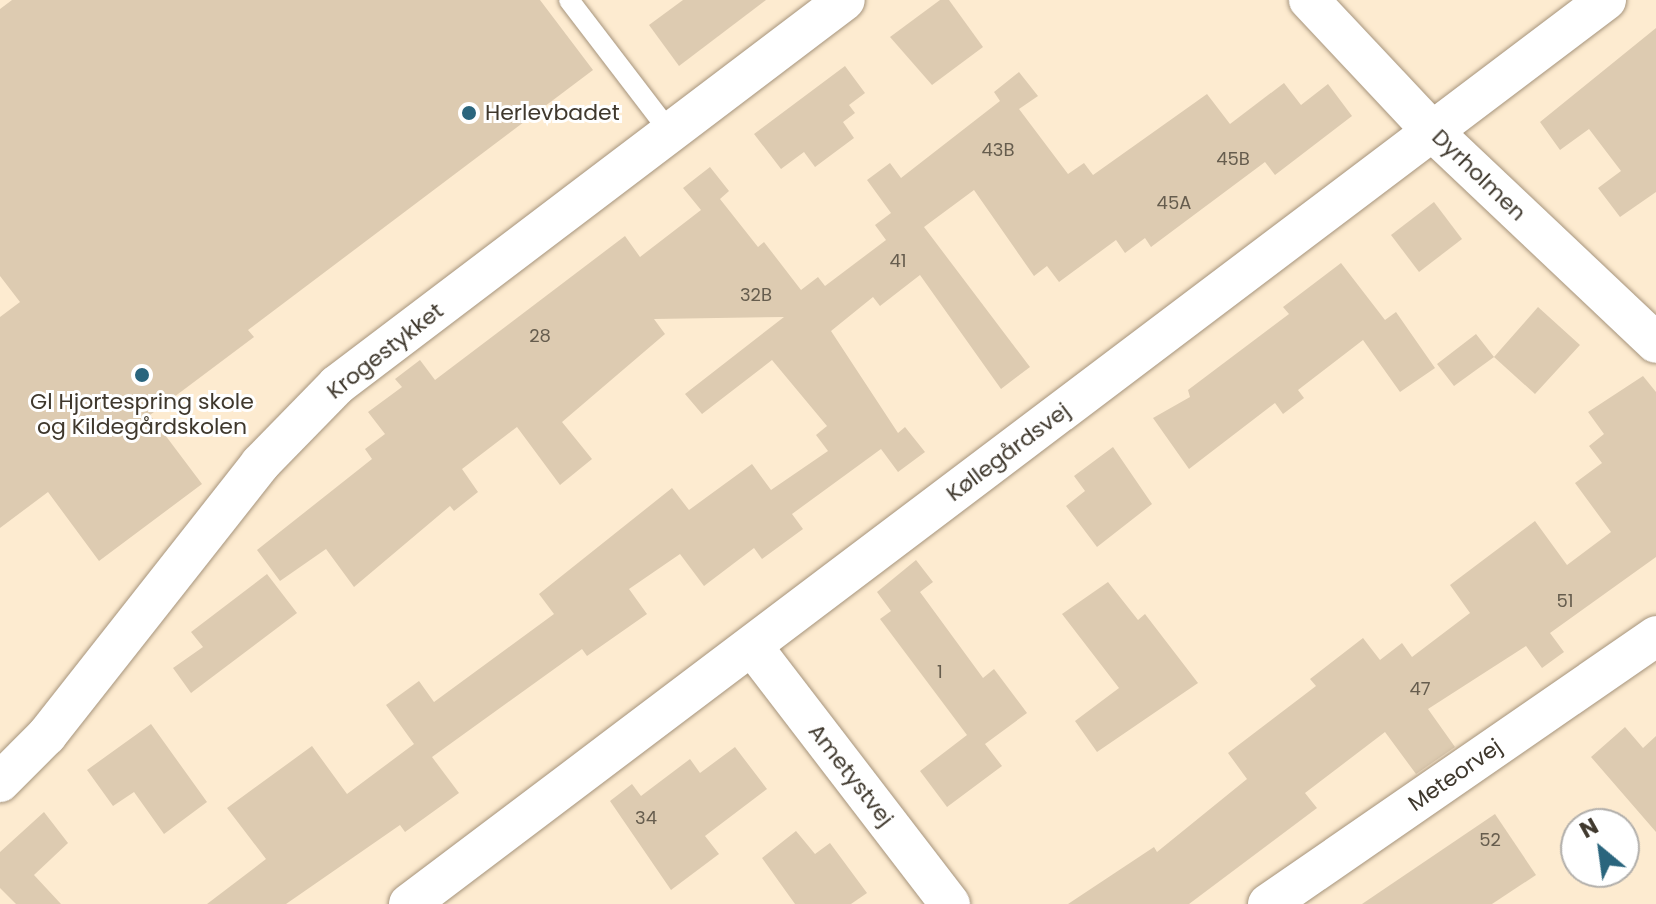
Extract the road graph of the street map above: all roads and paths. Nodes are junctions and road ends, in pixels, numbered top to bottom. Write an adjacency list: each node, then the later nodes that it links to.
1 (569, 0): 6 (lane)
2 (845, 0): 6 (street, Krogestykket)
3 (1309, 0): 5 (street, Dyrholmen)
4 (1606, 0): 5 (street, Køllegårdsvej)
5 (1432, 131): 7 (street, Dyrholmen); 8 (street, Køllegårdsvej)
6 (670, 132): 10 (street, Krogestykket)
7 (1656, 343)
8 (752, 646): 11 (street, Køllegårdsvej); 12 (street, Ametystvej)
9 (1651, 648): 13 (street, Meteorvej)
10 (0, 782)
11 (409, 904)
12 (950, 904)
13 (1268, 904)

